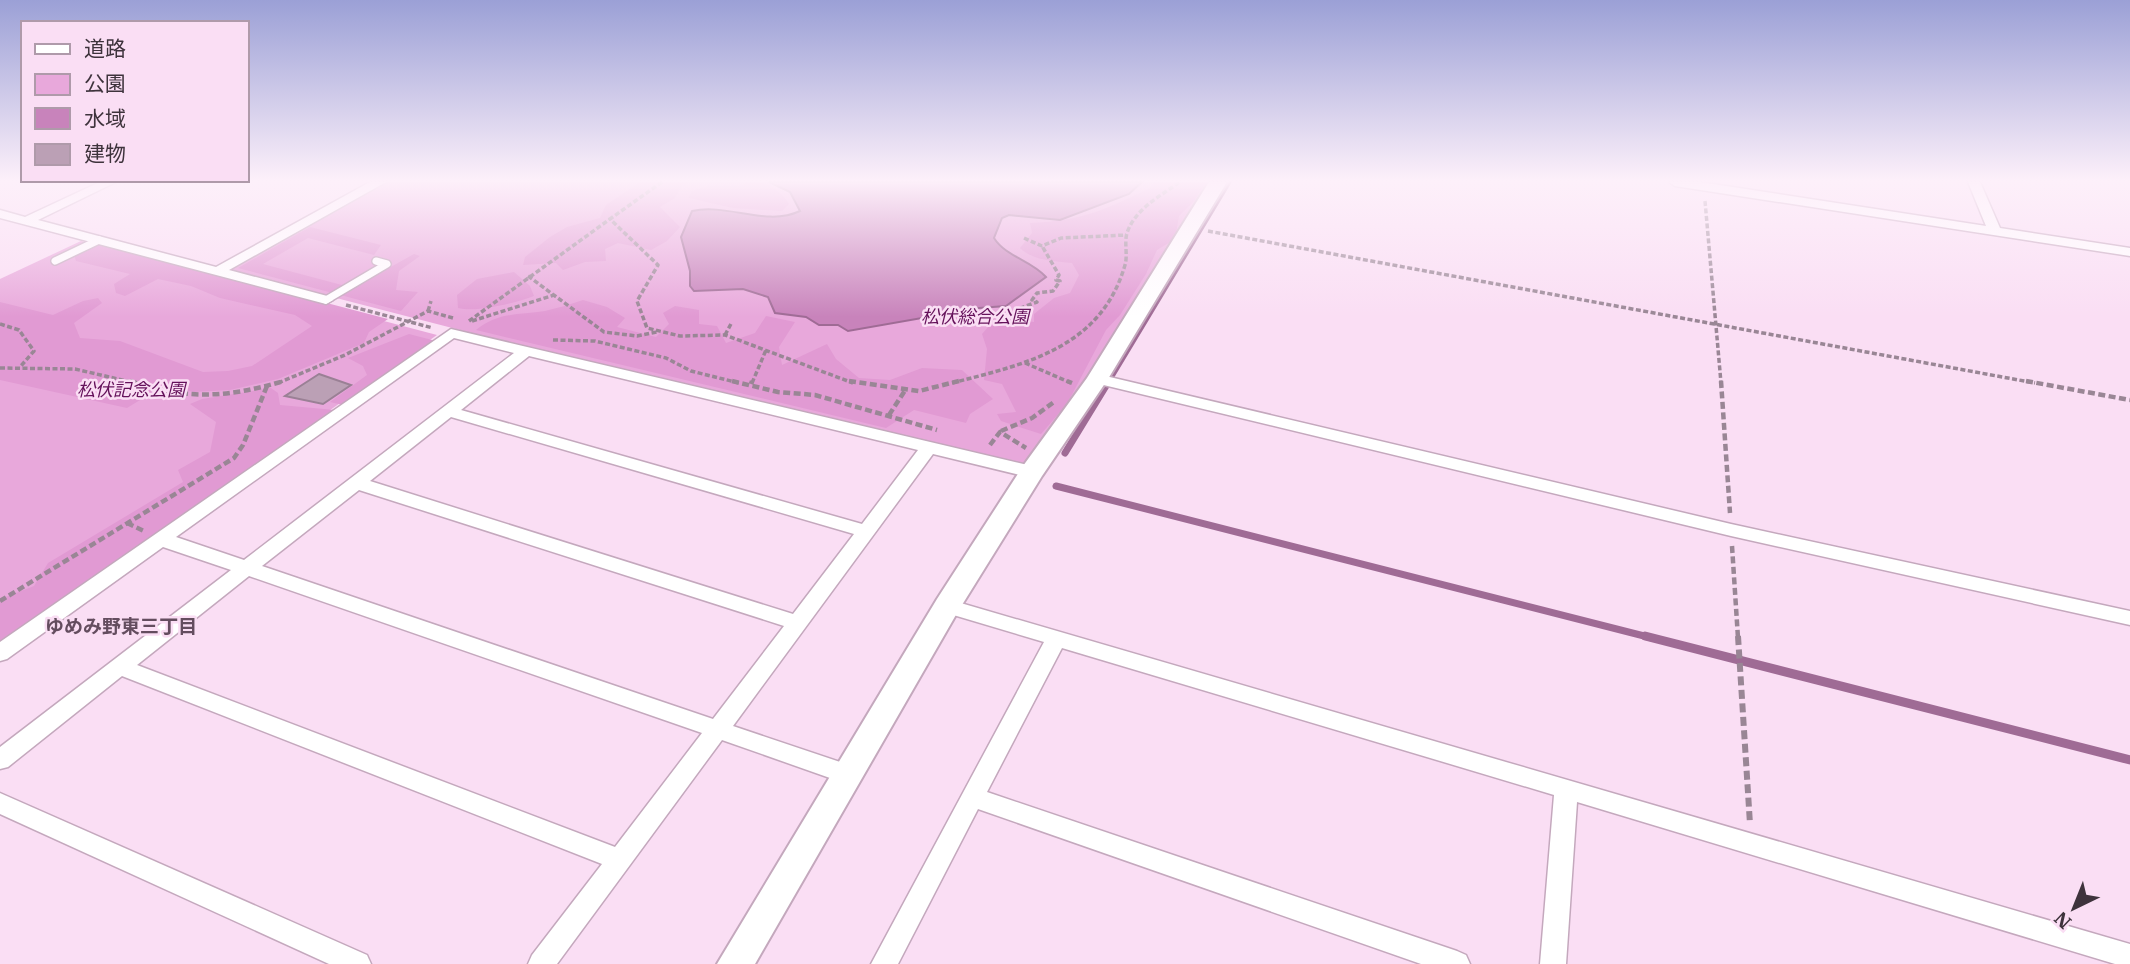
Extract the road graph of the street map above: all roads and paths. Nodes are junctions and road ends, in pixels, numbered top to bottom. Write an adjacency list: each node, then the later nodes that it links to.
1 (44, 227): 13 (street)
2 (298, 227): 18 (street)
3 (599, 227): 19 (path)
4 (617, 227): 31 (path)
5 (1130, 227): 11 (path)
6 (1189, 227): 39 (street)
7 (1969, 227): 10 (street)
8 (1993, 227): 10 (street)
9 (1206, 231): 43 (path)
10 (1995, 231): 15 (street)
11 (1126, 235): 14 (path); 36 (path)
12 (1024, 238): 14 (path)
13 (99, 240): 16 (lane); 18 (street)
14 (1042, 246): 27 (path)
15 (2130, 252)
16 (55, 261)
17 (376, 261): 21 (lane)
18 (218, 271): 21 (street)
19 (528, 276): 20 (path); 25 (path)
20 (554, 295): 25 (path); 31 (path)
21 (326, 300): 24 (path)
22 (431, 302): 23 (path)
23 (428, 311): 24 (path); 29 (path)
24 (407, 321): 29 (path); 41 (path)
25 (468, 322): 30 (path)
26 (732, 322): 32 (path)
27 (1017, 322)
28 (0, 324): 38 (path)
29 (453, 325): 35 (street); 52 (street)
30 (478, 326)
31 (661, 331): 32 (path)
32 (725, 335): 34 (path)
33 (550, 340): 40 (path)
34 (766, 350): 40 (path); 42 (path)
35 (526, 351): 45 (street); 48 (street)
36 (1024, 363): 39 (path); 42 (path)
37 (0, 368): 38 (path)
38 (19, 368): 41 (path)
39 (1089, 384): 49 (street); 56 (street)
40 (751, 385): 46 (path)
41 (267, 386): 54 (path)
42 (906, 389): 46 (path)
43 (2130, 400)
44 (1056, 401): 47 (path)
45 (448, 411): 50 (street); 51 (street)
46 (890, 415): 48 (path)
47 (1000, 432)
48 (935, 439): 49 (street); 51 (street)
49 (1032, 472): 55 (street)
50 (356, 482): 53 (street); 57 (street)
51 (864, 531): 57 (street)
52 (161, 538): 53 (street); 59 (street)
53 (248, 567): 60 (street); 61 (street)
54 (0, 601)
55 (947, 606): 58 (street); 63 (street)
56 (2130, 618)
57 (796, 622): 61 (street)
58 (1056, 639): 64 (street); 65 (street)
59 (0, 653)
60 (120, 667): 62 (street); 67 (street)
61 (717, 728): 63 (street); 67 (street)
62 (0, 760)
63 (847, 774): 72 (street)
64 (1566, 789): 68 (street); 74 (street)
65 (972, 797): 69 (street); 73 (street)
66 (0, 803): 70 (street)
67 (618, 859): 71 (street)
68 (2130, 956)
69 (891, 962)
70 (358, 964)
71 (541, 964)
72 (735, 964)
73 (1457, 964)
74 (1553, 964)

